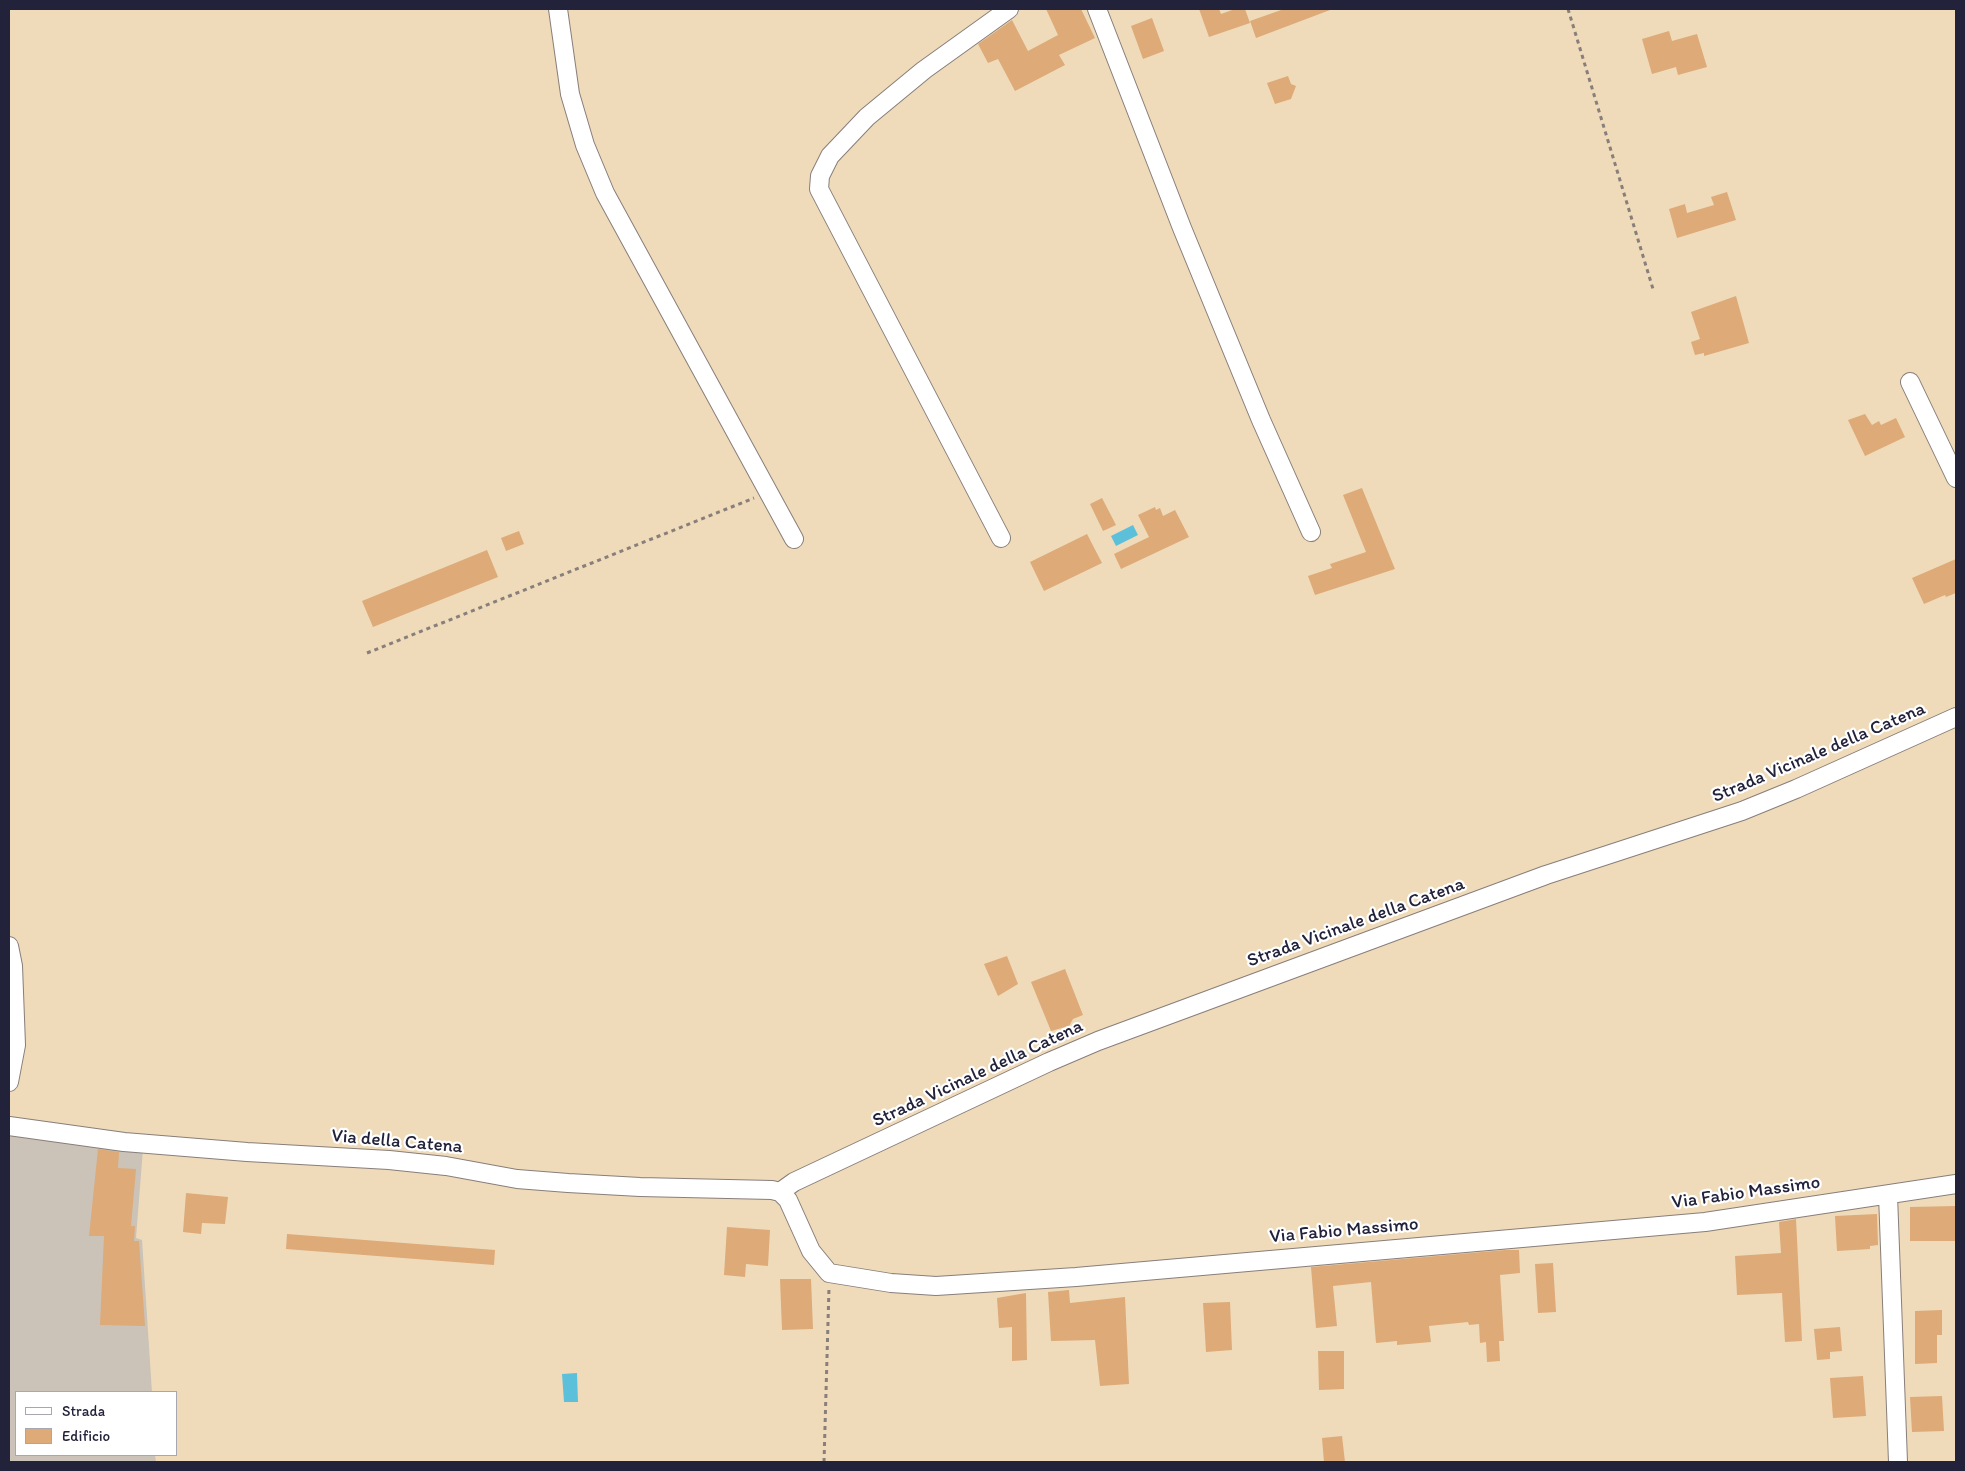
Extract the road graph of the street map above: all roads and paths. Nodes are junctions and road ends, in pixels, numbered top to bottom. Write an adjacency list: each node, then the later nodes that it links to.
1 (558, 9): 8 (street)
2 (1010, 9): 10 (street)
3 (1097, 9): 9 (street)
4 (1568, 9): 5 (path)
5 (1653, 289)
6 (1910, 382): 7 (street)
7 (1956, 478)
8 (768, 492): 11 (street); 12 (path)
9 (1311, 532)
10 (1002, 538)
11 (794, 540)
12 (367, 653)
13 (1956, 717): 18 (street, Strada Vicinale della Catena)
14 (9, 946): 15 (street)
15 (9, 1082)
16 (9, 1126): 18 (street, Via della Catena)
17 (1956, 1184): 19 (street, Via Fabio Massimo)
18 (780, 1192): 20 (street)
19 (1888, 1195): 20 (street, Via Fabio Massimo); 22 (street)
20 (829, 1273): 21 (path)
21 (824, 1462)
22 (1898, 1462)

